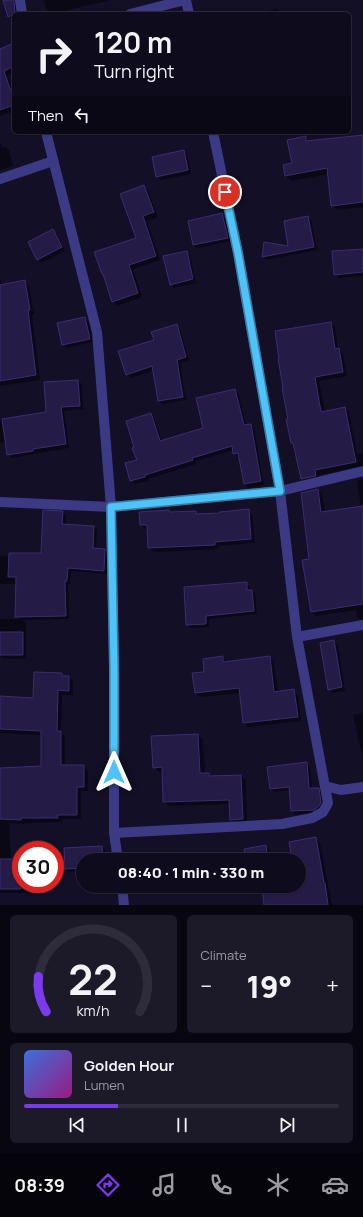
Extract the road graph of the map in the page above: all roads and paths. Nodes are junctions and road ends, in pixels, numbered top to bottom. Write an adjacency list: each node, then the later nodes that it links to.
1 (20, 0): 3 (street)
2 (185, 0): 4 (street); 5 (street)
3 (22, 12)
4 (138, 12)
5 (188, 12)
6 (46, 134): 8 (street)
7 (213, 134): 11 (street)
8 (53, 161): 9 (street); 13 (street)
9 (0, 179)
10 (363, 470): 11 (street)
11 (280, 491): 13 (street); 15 (street)
12 (0, 502): 13 (street)
13 (111, 507): 18 (street)
14 (363, 624): 15 (street)
15 (297, 637): 16 (street)
16 (325, 786): 17 (street); 18 (street)
17 (363, 787)
18 (114, 833): 19 (street)
19 (117, 853)
20 (123, 893): 21 (street)
21 (124, 905)

